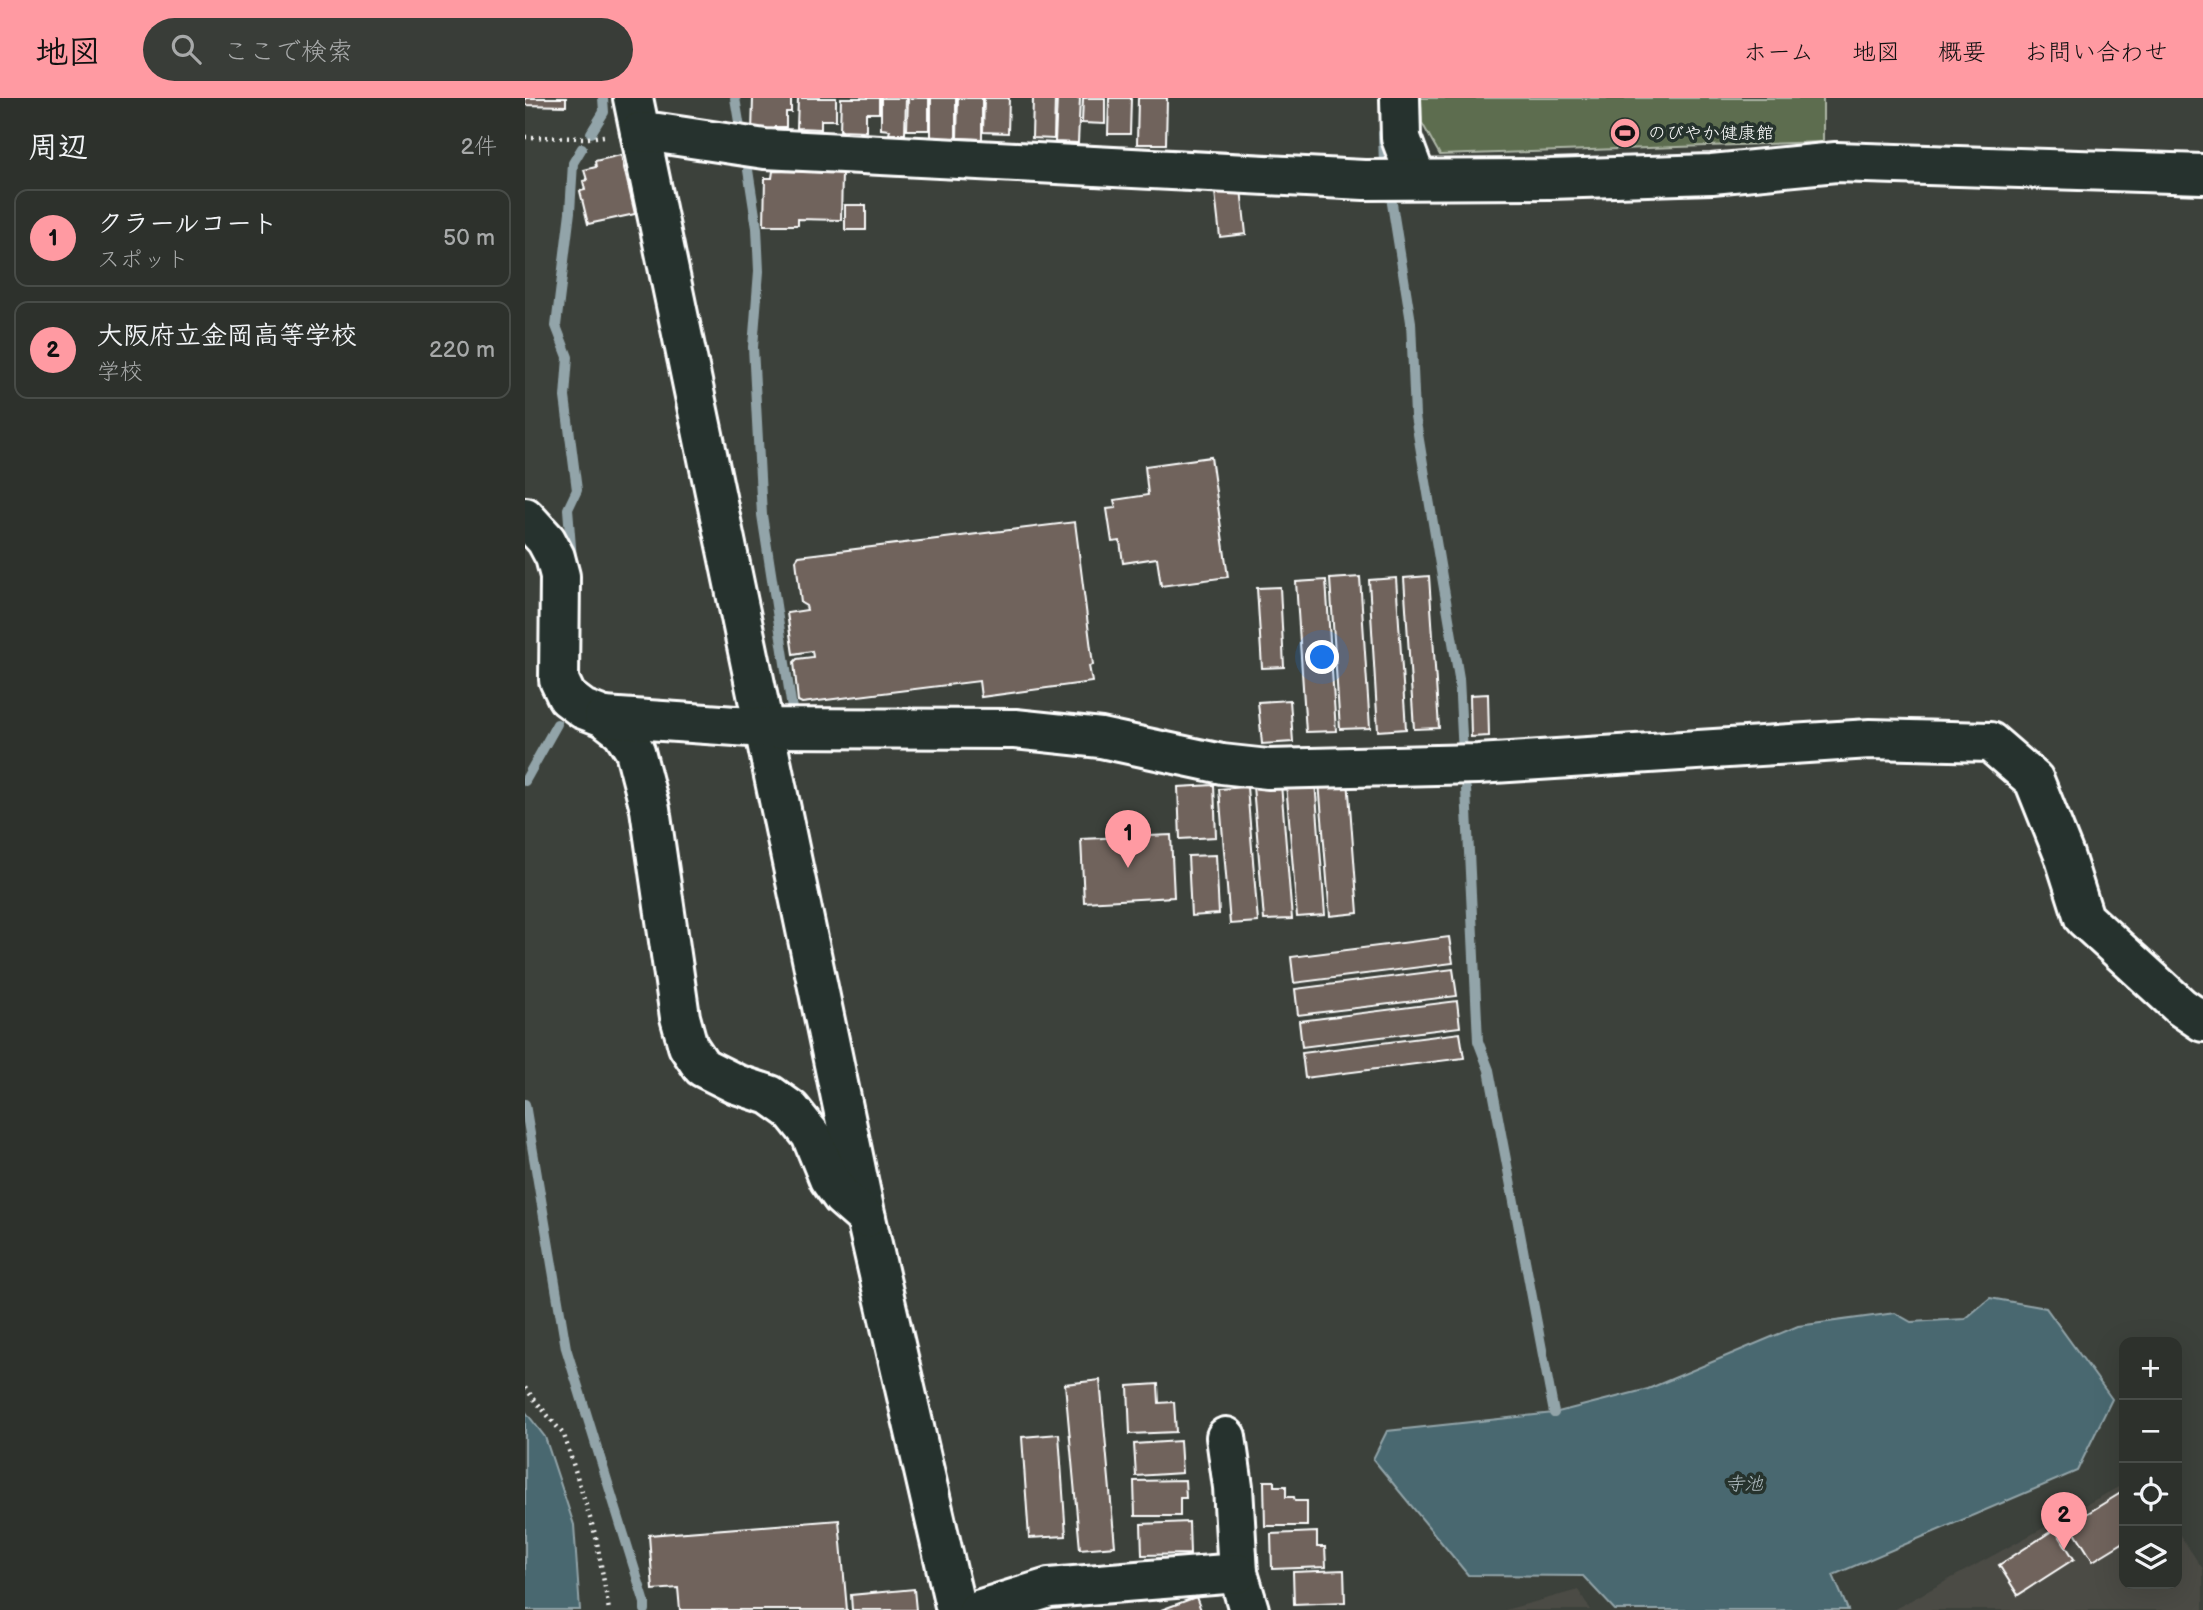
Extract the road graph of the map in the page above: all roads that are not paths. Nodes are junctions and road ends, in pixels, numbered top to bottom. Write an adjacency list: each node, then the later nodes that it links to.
1 (1400, 98): 4 (street)
2 (637, 115): 4 (street); 7 (street)
3 (2203, 174): 4 (street)
4 (1416, 178)
5 (525, 517): 6 (street)
6 (604, 716): 7 (street); 9 (street)
7 (765, 728): 8 (street); 9 (street)
8 (2203, 1022)
9 (866, 1218): 12 (street)
10 (1226, 1437): 11 (street)
11 (1238, 1573): 13 (street); 14 (street)
12 (956, 1610)
13 (978, 1610)
14 (1249, 1610)

